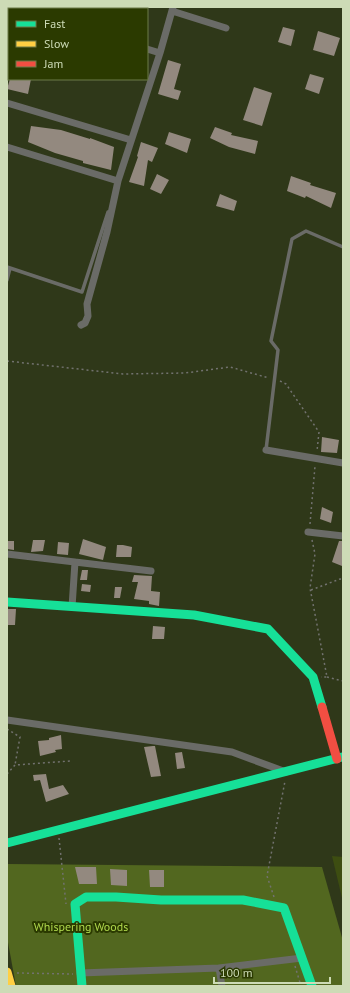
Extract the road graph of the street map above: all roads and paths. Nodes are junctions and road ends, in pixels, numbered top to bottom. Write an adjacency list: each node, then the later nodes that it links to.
1 (172, 9): 2 (street); 4 (street)
2 (226, 28)
3 (148, 49): 4 (street)
4 (160, 52): 6 (street)
5 (7, 103): 6 (street)
6 (131, 140): 8 (street)
7 (7, 147): 8 (street)
8 (118, 181): 10 (lane); 12 (street)
9 (343, 247): 14 (lane)
10 (9, 268): 11 (lane)
11 (7, 280)
12 (81, 325)
13 (7, 361): 14 (path)
14 (274, 379): 15 (lane); 16 (path)
15 (266, 450): 16 (street)
16 (316, 458): 17 (street); 18 (path)
17 (343, 463)
18 (310, 532): 19 (street); 24 (path)
19 (343, 536)
20 (7, 554): 21 (street)
21 (75, 562): 22 (street); 26 (street)
22 (151, 570)
23 (343, 580): 24 (path)
24 (311, 591): 28 (path)
25 (7, 602): 26 (street)
26 (72, 607): 27 (street)
27 (313, 677): 28 (path); 32 (street)
28 (327, 677): 29 (path)
29 (343, 682)
30 (7, 720): 35 (street)
31 (7, 729): 34 (path)
32 (340, 758): 35 (street)
33 (70, 762): 34 (path)
34 (16, 765): 36 (path)
35 (286, 772): 37 (street); 38 (path)
36 (7, 774)
37 (7, 843)
38 (274, 899)
39 (302, 958): 41 (street); 43 (street); 48 (street)
40 (294, 965): 47 (path)
41 (219, 968): 43 (street); 46 (street)
42 (7, 972): 43 (path); 44 (street)
43 (77, 974): 45 (street)
44 (11, 986)
45 (82, 986)
46 (222, 986)
47 (301, 986)
48 (312, 986)

